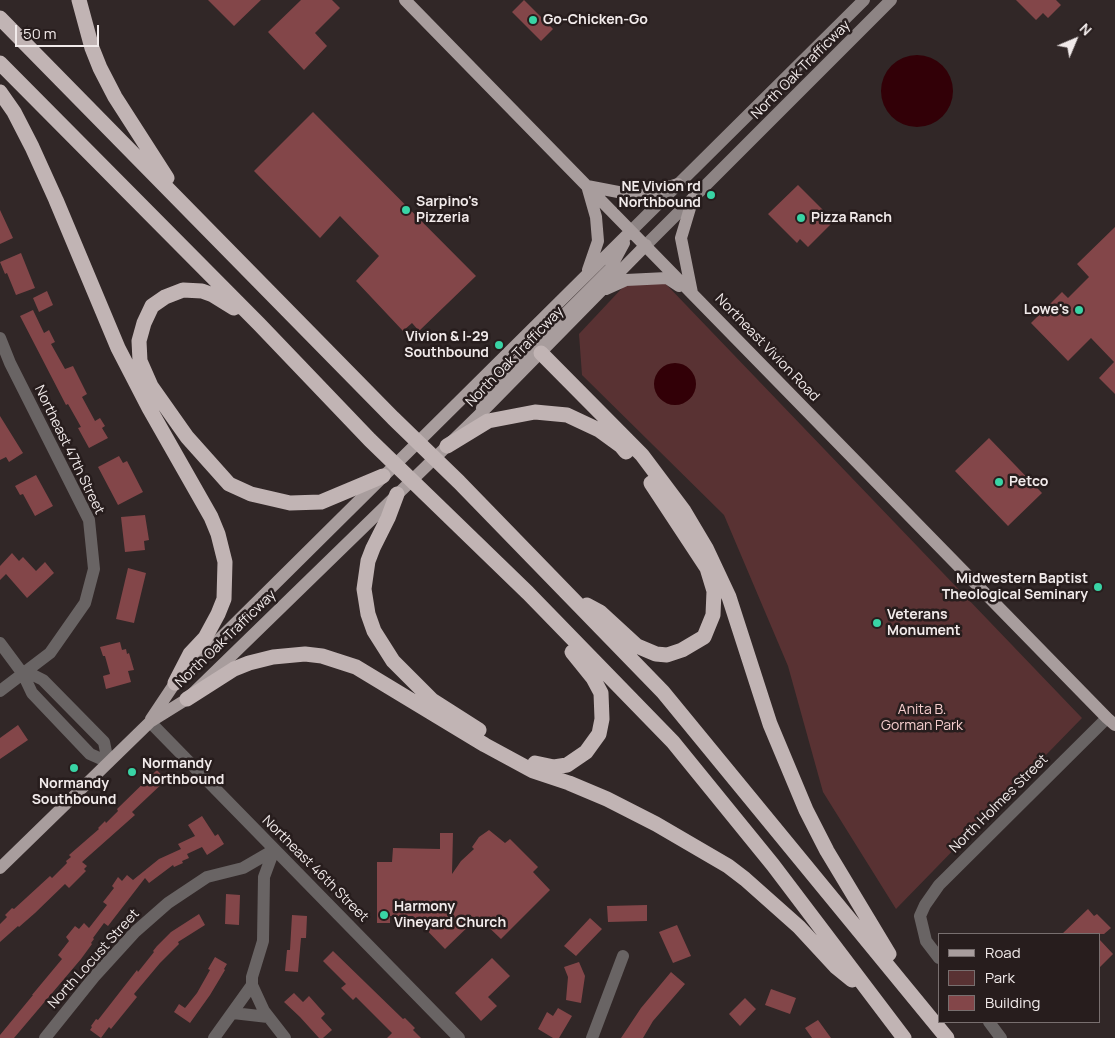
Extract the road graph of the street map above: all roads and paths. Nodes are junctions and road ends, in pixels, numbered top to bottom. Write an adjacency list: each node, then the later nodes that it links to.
1 (79, 0): 11 (highway)
2 (405, 0): 9 (main road, Northeast Vivion Road)
3 (864, 0): 8 (main road, North Oak Trafficway)
4 (891, 0): 10 (main road, North Oak Trafficway)
5 (0, 18): 11 (highway)
6 (0, 63): 17 (highway)
7 (0, 92): 28 (highway)
8 (678, 184): 9 (main road); 12 (main road, North Oak Trafficway)
9 (587, 186): 12 (main road, Northeast Vivion Road); 14 (main road)
10 (693, 198): 13 (main road, North Oak Trafficway); 16 (main road)
11 (183, 203): 25 (highway)
12 (631, 231): 13 (main road, Northeast Vivion Road); 14 (main road, North Oak Trafficway); 20 (main road)
13 (646, 245): 15 (main road, North Oak Trafficway); 16 (main road, Northeast Vivion Road)
14 (586, 275): 22 (main road, North Oak Trafficway)
15 (601, 291): 16 (main road); 19 (main road, North Oak Trafficway)
16 (692, 293): 32 (main road, Northeast Vivion Road)
17 (259, 324): 22 (highway); 24 (highway)
18 (0, 338): 27 (street, Northeast 47th Street)
19 (541, 352): 20 (main road, North Oak Trafficway); 43 (highway)
20 (479, 415): 21 (main road, North Oak Trafficway)
21 (447, 446): 23 (main road, North Oak Trafficway); 25 (highway)
22 (384, 476): 28 (main road, North Oak Trafficway)
23 (397, 494): 24 (highway); 30 (main road, North Oak Trafficway)
24 (528, 593): 42 (highway)
25 (568, 595): 43 (highway)
26 (0, 643): 27 (street)
27 (23, 674): 29 (street, Northeast 47th Street); 34 (street); 34 (street)
28 (175, 683): 31 (main road, North Oak Trafficway)
29 (0, 691)
30 (187, 698): 31 (main road, North Oak Trafficway); 42 (highway)
31 (150, 722): 34 (main road, North Oak Trafficway); 35 (street, Northeast 46th Street)
32 (1111, 722): 33 (main road, Northeast Vivion Road); 40 (street, North Holmes Street)
33 (1115, 730)
34 (108, 762): 37 (main road, North Oak Trafficway)
35 (274, 850): 36 (street, North Locust Street); 38 (street); 50 (street, Northeast 46th Street)
36 (249, 865): 38 (street); 47 (street, North Locust Street)
37 (0, 868)
38 (264, 877): 41 (street)
39 (623, 956): 51 (street)
40 (938, 957)
41 (252, 985): 44 (street); 45 (street)
42 (870, 995): 52 (highway)
43 (917, 1000): 53 (highway)
44 (233, 1012): 45 (street); 48 (street)
45 (268, 1017): 49 (street)
46 (990, 1023): 54 (street)
47 (45, 1038)
48 (214, 1038)
49 (285, 1038)
50 (459, 1038)
51 (592, 1038)
52 (904, 1038)
53 (947, 1038)
54 (1001, 1038)

